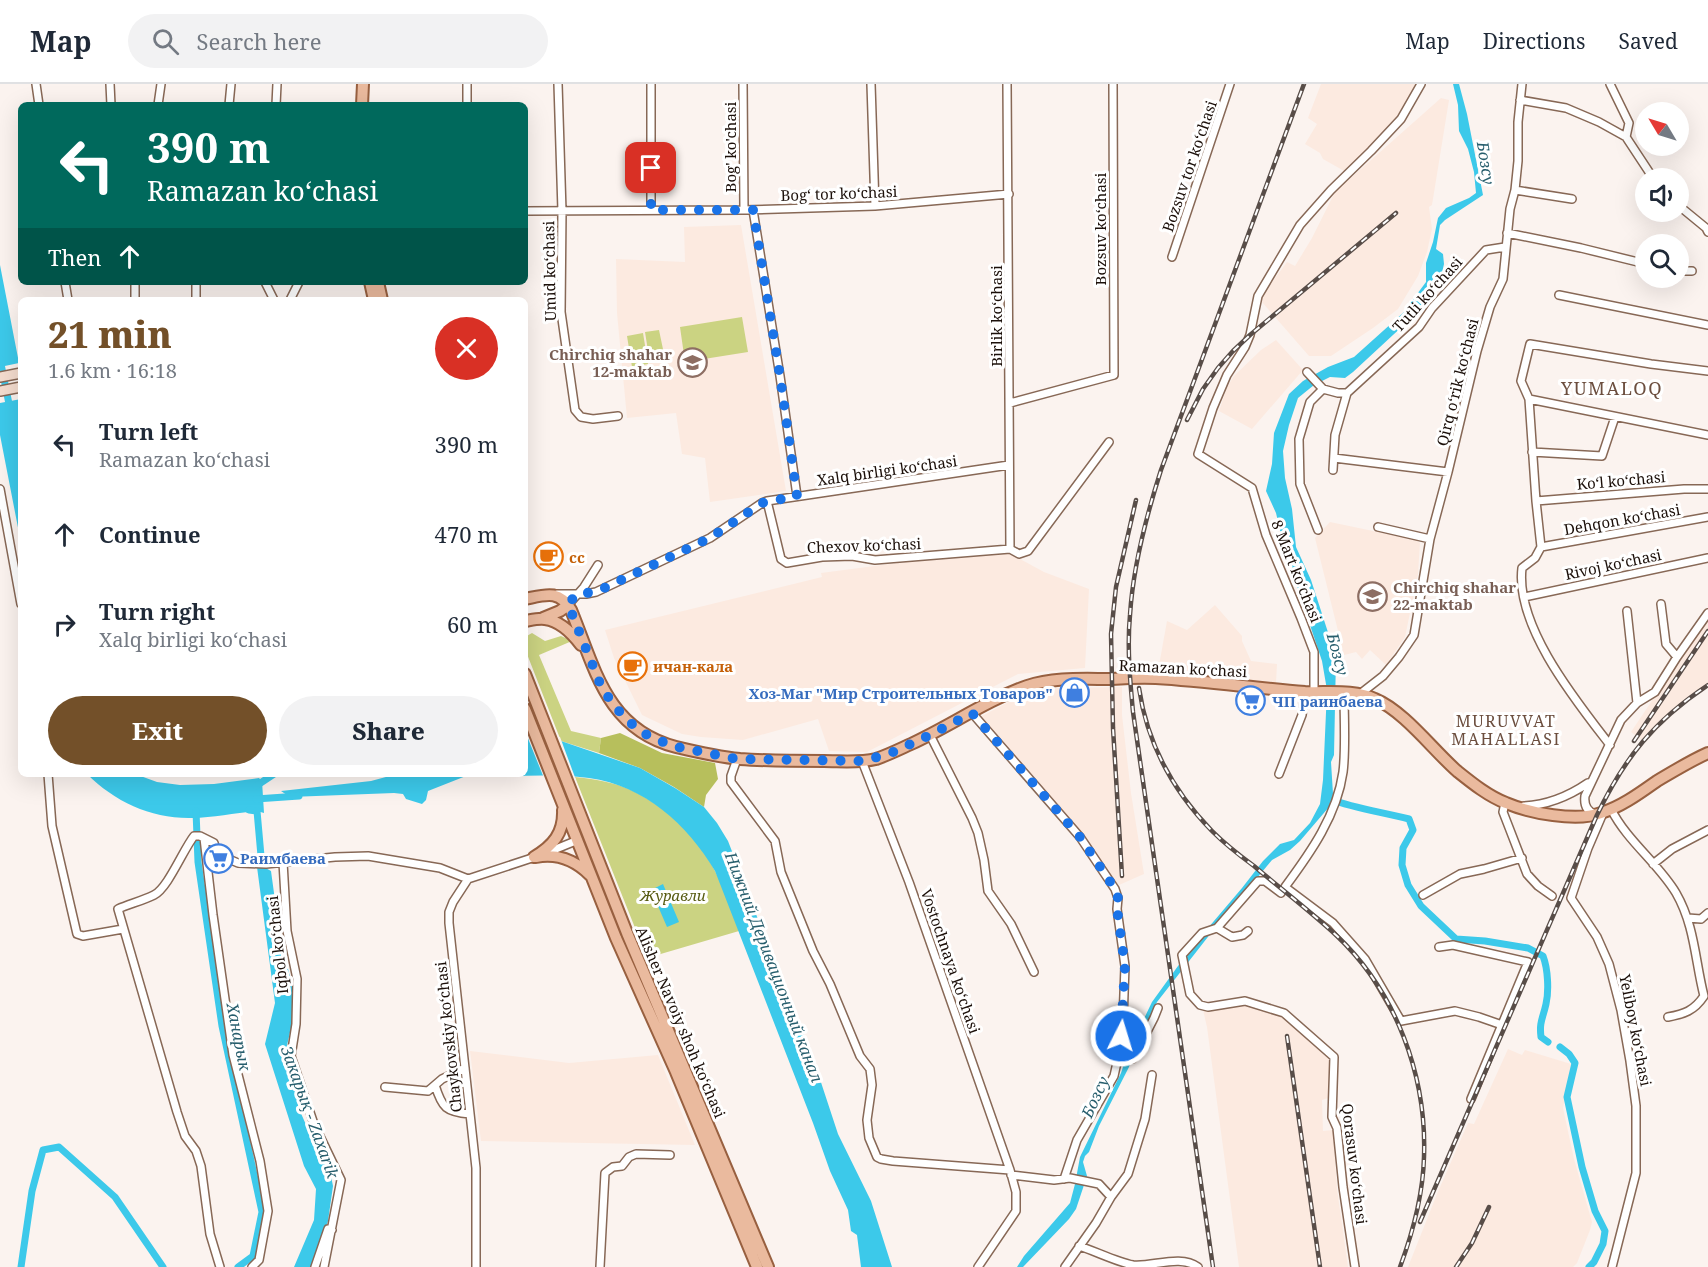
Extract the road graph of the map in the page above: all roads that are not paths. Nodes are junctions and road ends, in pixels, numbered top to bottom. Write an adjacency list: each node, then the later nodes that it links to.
1 (36, 84): 20 (street)
2 (110, 84): 21 (street)
3 (161, 84): 22 (street)
4 (231, 84): 23 (street)
5 (277, 84): 24 (street)
6 (363, 84): 25 (main road)
7 (370, 84): 26 (main road)
8 (467, 84): 27 (street)
9 (558, 84): 38 (street, Umid ko‘chasi)
10 (651, 84): 34 (street)
11 (743, 84): 35 (street, Bog' ko'chasi)
12 (871, 84): 33 (street)
13 (1007, 84): 31 (street, Birlik ko‘chasi)
14 (1113, 84): 56 (street, Bozsuv ko‘chasi)
15 (1230, 84): 43 (street, Bozsuv tor ko‘chasi)
16 (1421, 84): 92 (street, 8 Mart ko‘chasi)
17 (1522, 84): 19 (street, Qirq o‘rik ko‘chasi)
18 (1610, 84): 28 (street)
19 (1520, 100): 28 (street); 30 (street, Qirq o‘rik ko‘chasi)
20 (39, 102)
21 (111, 102)
22 (158, 102)
23 (229, 102)
24 (276, 102)
25 (362, 102)
26 (369, 102)
27 (467, 102)
28 (1626, 137): 29 (street)
29 (1646, 168)
30 (1515, 190): 32 (street); 41 (street, Qirq o‘rik ko‘chasi)
31 (1009, 194): 33 (street, Bog‘ tor ko‘chasi); 56 (street, Birlik ko‘chasi)
32 (1572, 199)
33 (875, 206): 36 (street, Bog‘ tor ko‘chasi)
34 (651, 210): 35 (street, Bog‘ tor ko‘chasi); 38 (street, Bog‘ tor ko‘chasi)
35 (744, 210): 36 (street, Bog‘ tor ko‘chasi)
36 (753, 210): 68 (street, Bog' ko'chasi)
37 (528, 211): 38 (street, Bog‘ tor ko‘chasi)
38 (562, 211): 57 (street, Umid ko‘chasi)
39 (1689, 214): 40 (street)
40 (1708, 232)
41 (1507, 233): 42 (street, Qirq o‘rik ko‘chasi); 44 (street)
42 (1505, 247): 54 (street, Tutli ko‘chasi); 65 (street, Qirq o‘rik ko‘chasi)
43 (1172, 257)
44 (1635, 261)
45 (1558, 295): 46 (street)
46 (1708, 326)
47 (1708, 371): 55 (street)
48 (1307, 372): 52 (street)
49 (18, 374): 50 (main road)
50 (0, 377)
51 (18, 388): 53 (main road)
52 (1323, 390): 54 (street); 73 (street)
53 (0, 391)
54 (1347, 393): 62 (street)
55 (1529, 399): 58 (street); 61 (street)
56 (1010, 403): 63 (street, Birlik ko‘chasi)
57 (618, 416)
58 (1615, 417): 59 (street); 61 (street)
59 (1708, 435)
60 (1109, 442): 76 (street)
61 (1532, 452): 70 (street)
62 (1334, 458): 64 (street); 65 (street)
63 (1009, 465): 68 (street, Xalq birligi ko‘chasi); 76 (street, Birlik ko‘chasi)
64 (1333, 470)
65 (1448, 472): 74 (street, Qirq o‘rik ko‘chasi)
66 (0, 489): 78 (street)
67 (1708, 489): 70 (street, Ko‘l ko‘chasi)
68 (797, 496): 69 (street, Xalq birligi ko‘chasi)
69 (767, 501): 76 (street, Chexov ko‘chasi); 79 (street, Xalq birligi ko‘chasi)
70 (1536, 501): 75 (street)
71 (1708, 517): 75 (street, Dehqon ko‘chasi)
72 (1378, 527): 74 (street)
73 (1318, 530)
74 (1430, 538): 94 (street, Qirq o‘rik ko‘chasi)
75 (1541, 548): 82 (street)
76 (1010, 549)
77 (1708, 558): 82 (street, Rivoj ko‘chasi)
78 (18, 588)
79 (596, 592): 81 (street, Xalq birligi ko‘chasi); 81 (street)
80 (550, 594): 81 (street, Xalq birligi ko‘chasi); 83 (main road); 84 (main road)
81 (577, 594): 84 (street)
82 (1524, 597): 99 (street)
83 (528, 598)
84 (568, 604): 88 (main road); 90 (main road, Ramazan ko‘chasi)
85 (1660, 604): 89 (street)
86 (1627, 611): 95 (street)
87 (1708, 614): 89 (street)
88 (531, 622): 90 (main road)
89 (1677, 657): 95 (street)
90 (590, 659): 101 (main road, Ramazan ko‘chasi)
91 (528, 682): 110 (main road, Alisher Navoiy shoh koʻchasi)
92 (1309, 692): 93 (main road, Ramazan ko‘chasi); 96 (main road, Ramazan ko‘chasi); 103 (street, 8 Mart ko‘chasi)
93 (1344, 693): 94 (main road, Ramazan ko‘chasi); 132 (street)
94 (1360, 694): 107 (main road, Ramazan ko‘chasi)
95 (1637, 703): 99 (street)
96 (972, 713): 98 (main road, Ramazan ko‘chasi); 133 (street)
97 (528, 717): 106 (main road, Alisher Navoiy shoh koʻchasi)
98 (930, 735): 102 (main road, Ramazan ko‘chasi); 128 (street)
99 (1610, 745): 105 (street)
100 (1708, 753): 108 (main road)
101 (737, 759): 102 (main road, Ramazan ko‘chasi); 141 (street)
102 (862, 761): 141 (street, Vostochnaya ko‘chasi)
103 (1279, 774)
104 (48, 777): 125 (street)
105 (1593, 779): 107 (street); 108 (street)
106 (560, 796): 112 (main road, Alisher Navoiy shoh koʻchasi); 113 (main road)
107 (1509, 805): 108 (main road, Ramazan ko‘chasi); 114 (street)
108 (1604, 812): 116 (street); 158 (street, Yeliboy ko‘chasi)
109 (1708, 830): 116 (street)
110 (589, 836): 112 (main road); 153 (main road, Alisher Navoiy shoh koʻchasi)
111 (199, 837): 115 (street); 125 (street); 147 (street)
112 (578, 840): 113 (street); 117 (main road, Alisher Navoiy shoh koʻchasi)
113 (534, 857): 117 (main road); 118 (street)
114 (1522, 858): 120 (street); 121 (street)
115 (283, 862): 118 (street); 144 (street, Iqbol koʻchasi)
116 (1653, 864): 123 (street)
117 (592, 877): 152 (main road, Alisher Navoiy shoh koʻchasi)
118 (468, 879): 134 (street, Chaykovskiy ko‘chasi)
119 (1281, 893): 124 (street)
120 (1423, 895)
121 (1552, 897)
122 (1708, 913): 123 (street)
123 (1688, 918): 129 (street)
124 (1217, 928): 126 (street); 157 (street, Qorasuv ko‘chasi)
125 (123, 929): 146 (street)
126 (1248, 931)
127 (1439, 948): 132 (street)
128 (1034, 972)
129 (1706, 995): 131 (street)
130 (1158, 1008): 133 (street)
131 (1668, 1017)
132 (1502, 1024): 138 (street)
133 (1118, 1058): 142 (street)
134 (465, 1068): 136 (street); 139 (street, Chaykovskiy ko‘chasi)
135 (1152, 1075): 143 (street)
136 (435, 1085): 137 (street); 139 (street)
137 (385, 1088)
138 (1471, 1099)
139 (470, 1114): 150 (street, Chaykovskiy ko‘chasi)
140 (670, 1155): 151 (street)
141 (1011, 1172): 142 (street); 154 (street, Vostochnaya ko‘chasi)
142 (1067, 1178): 143 (street)
143 (1111, 1197): 145 (street)
144 (332, 1230): 148 (street); 149 (street, Iqbol koʻchasi)
145 (1079, 1246): 155 (street); 156 (street)
146 (220, 1267)
147 (252, 1267)
148 (315, 1267)
149 (324, 1267)
150 (476, 1267)
151 (600, 1267)
152 (757, 1267)
153 (768, 1267)
154 (978, 1267)
155 (1065, 1267)
156 (1198, 1267)
157 (1355, 1267)
158 (1612, 1267)

